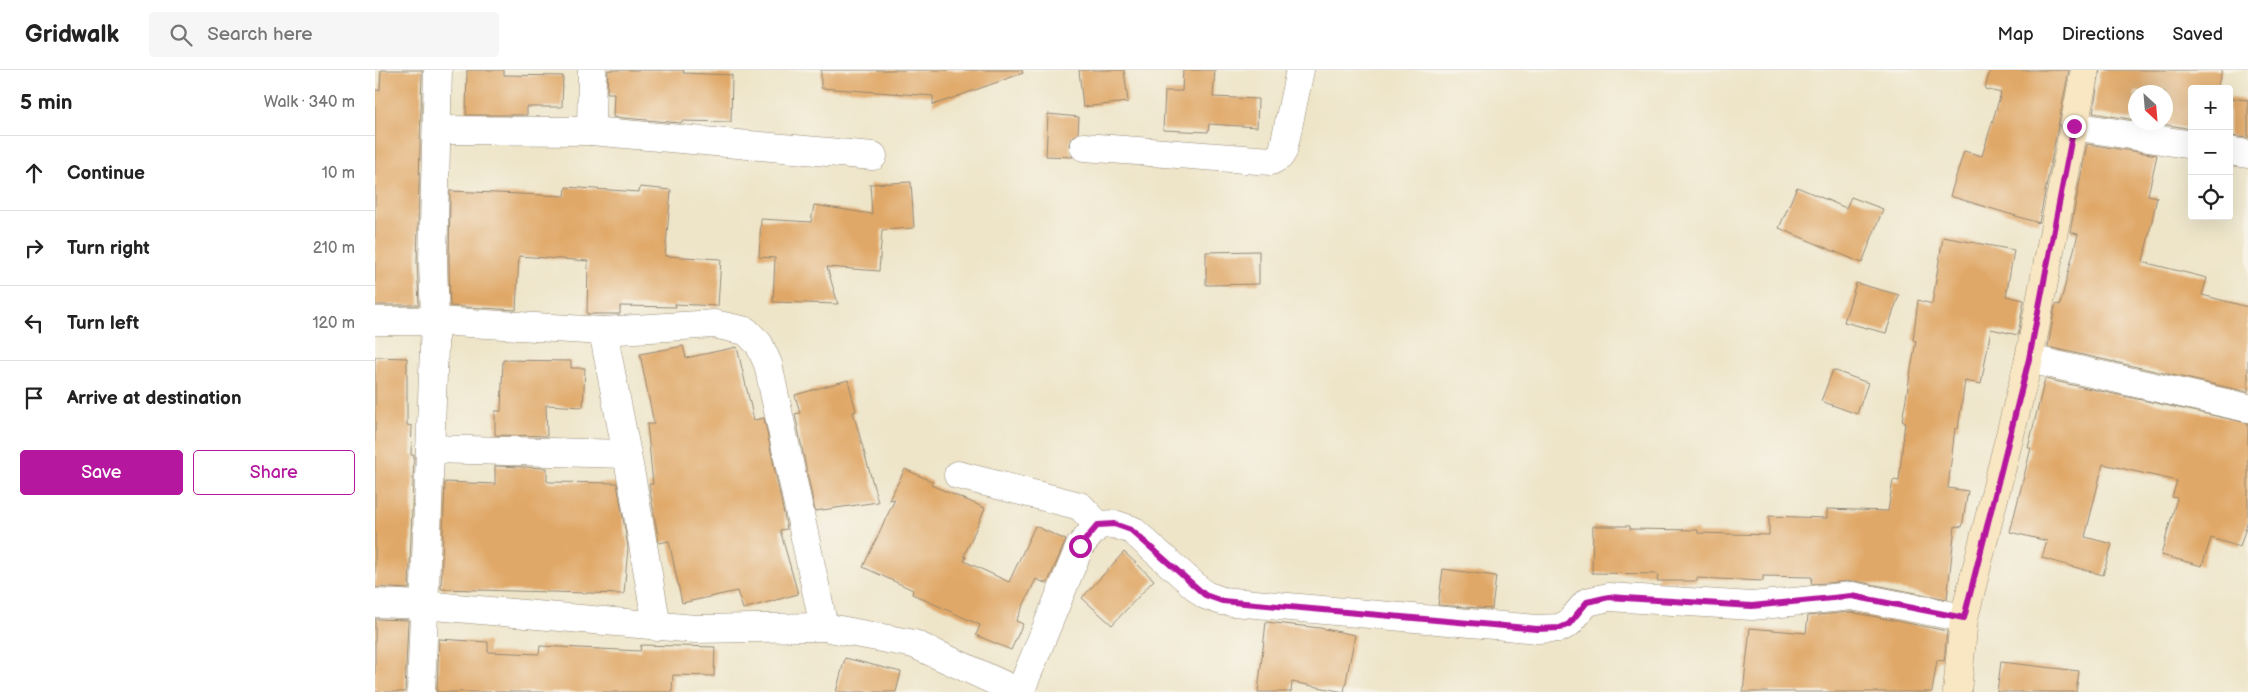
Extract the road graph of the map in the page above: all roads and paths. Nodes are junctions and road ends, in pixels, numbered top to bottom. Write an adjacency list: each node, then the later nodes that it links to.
1 (438, 70): 6 (street)
2 (592, 70): 7 (street)
3 (1300, 70): 9 (street)
4 (2085, 70): 5 (street)
5 (2074, 126): 8 (street); 16 (street)
6 (437, 130): 7 (street); 13 (street)
7 (591, 130): 12 (street)
8 (2188, 144)
9 (1084, 147)
10 (2233, 152): 11 (street)
11 (2248, 154)
12 (873, 156)
13 (435, 320): 14 (street); 15 (street); 18 (street)
14 (375, 321)
15 (603, 331): 19 (street); 26 (street)
16 (2029, 359): 17 (street); 24 (street)
17 (2248, 408)
18 (430, 449): 19 (street); 23 (street)
19 (627, 454): 25 (street)
20 (958, 474): 21 (street)
21 (1098, 525): 24 (street); 28 (street)
22 (375, 603): 23 (street)
23 (423, 605): 25 (street); 27 (street)
24 (1964, 618): 29 (street)
25 (657, 627): 26 (street)
26 (824, 627): 28 (street)
27 (421, 692)
28 (1020, 692)
29 (1957, 692)

